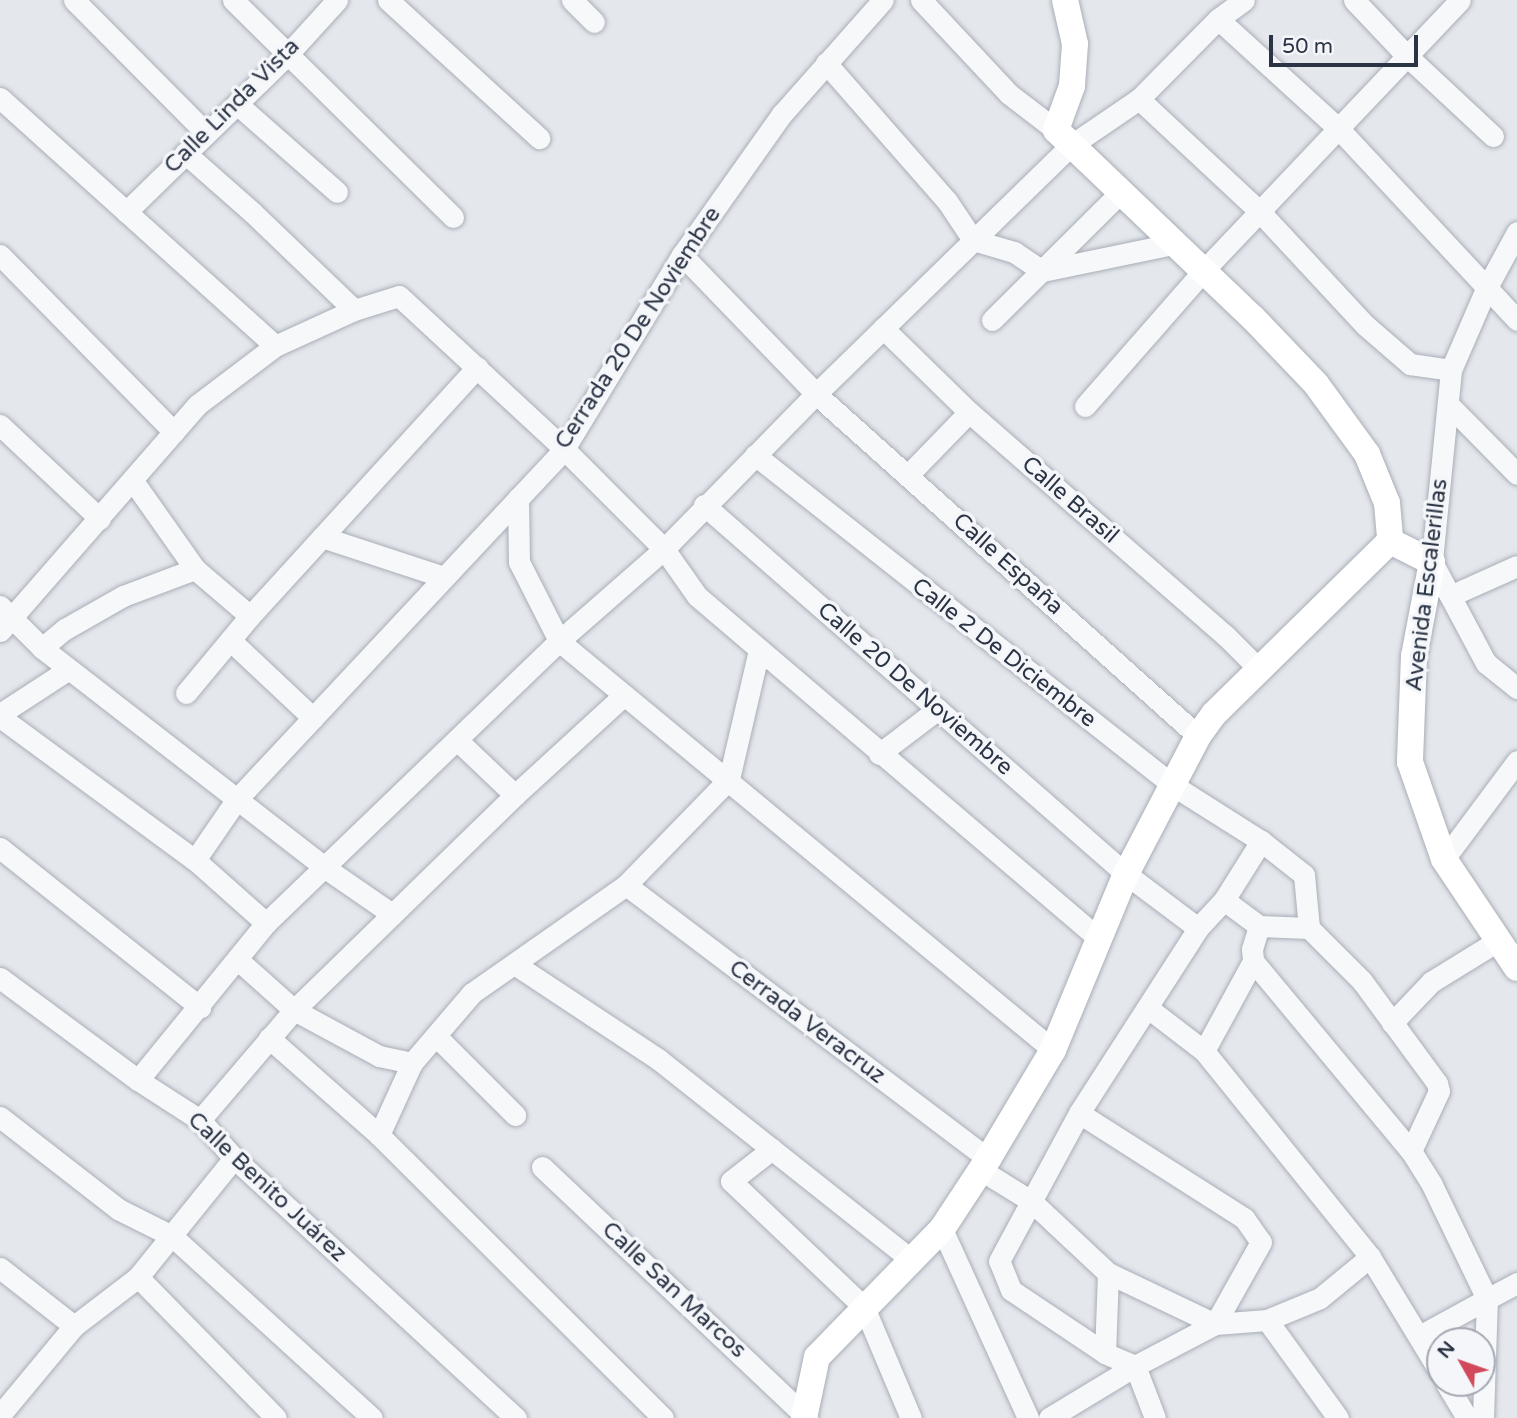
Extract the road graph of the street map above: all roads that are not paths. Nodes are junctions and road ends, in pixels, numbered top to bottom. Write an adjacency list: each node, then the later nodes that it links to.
1 (74, 0): 21 (street)
2 (233, 0): 14 (street)
3 (338, 0): 14 (street, Calle Linda Vista)
4 (572, 0): 13 (street)
5 (883, 0): 16 (street, Cerrada 20 De Noviembre)
6 (921, 0): 24 (street)
7 (1065, 0): 24 (main road)
8 (1244, 0): 12 (street)
9 (1354, 0): 15 (street)
10 (1460, 0): 15 (street)
11 (396, 3): 23 (street)
12 (1218, 19): 18 (street); 20 (street)
13 (594, 22)
14 (288, 54): 19 (street, Calle Linda Vista); 30 (street)
15 (1406, 55): 20 (street); 22 (street)
16 (826, 62): 32 (street); 35 (street, Cerrada 20 De Noviembre)
17 (0, 98): 28 (street)
18 (1139, 99): 24 (street); 29 (street)
19 (237, 104): 21 (street, Calle Linda Vista); 26 (street)
20 (1339, 129): 29 (street); 38 (street)
21 (206, 133): 25 (street, Calle Linda Vista)
22 (1493, 136)
23 (539, 138)
24 (1063, 138): 27 (main road, Avenida Escalerillas); 32 (street)
25 (185, 153): 28 (street, Calle Linda Vista); 39 (street)
26 (337, 192)
27 (1120, 193): 33 (main road, Avenida Escalerillas); 36 (street)
28 (126, 212): 43 (street)
29 (1260, 212): 37 (street); 45 (street)
30 (453, 217)
31 (1517, 232): 38 (street, Avenida Escalerillas)
32 (973, 240): 36 (street); 42 (street)
33 (1172, 244): 36 (street); 37 (main road, Avenida Escalerillas)
34 (0, 255): 51 (street)
35 (682, 255): 46 (street, Calle España); 52 (street, Cerrada 20 De Noviembre)
36 (1042, 271): 40 (street)
37 (1203, 271): 48 (street); 61 (main road, Avenida Escalerillas)
38 (1486, 289): 41 (street); 45 (street, Avenida Escalerillas)
39 (355, 310): 43 (street); 44 (street)
40 (992, 320)
41 (1517, 320)
42 (883, 328): 46 (street); 49 (street, Calle Brasil)
43 (275, 346): 51 (street)
44 (477, 367): 52 (street); 60 (street)
45 (1451, 370): 47 (street, Avenida Escalerillas)
46 (816, 394): 53 (street); 54 (street, Calle España)
47 (1448, 405): 55 (street); 63 (street, Avenida Escalerillas)
48 (1085, 406)
49 (969, 412): 54 (street); 75 (street, Calle Brasil)
50 (0, 425): 59 (street)
51 (174, 432): 56 (street)
52 (564, 449): 57 (street, Cerrada 20 De Noviembre); 62 (street)
53 (755, 455): 58 (street); 87 (street, Calle 2 De Diciembre)
54 (909, 474): 82 (street, Calle España)
55 (1517, 474)
56 (133, 481): 59 (street); 65 (street)
57 (518, 498): 66 (street, Cerrada 20 De Noviembre); 71 (street)
58 (704, 505): 62 (street); 79 (street, Calle 20 De Noviembre)
59 (100, 519): 69 (street)
60 (322, 537): 66 (street); 68 (street)
61 (1390, 541): 63 (main road); 75 (main road)
62 (664, 549): 71 (street); 73 (street)
63 (1432, 562): 67 (street); 92 (main road, Avenida Escalerillas)
64 (1517, 566): 67 (street)
65 (195, 569): 68 (street); 72 (street)
66 (444, 577): 81 (street, Cerrada 20 De Noviembre)
67 (1450, 596): 76 (street)
68 (250, 616): 70 (street)
69 (4, 618): 72 (street)
70 (230, 640): 77 (street); 81 (street)
71 (559, 641): 78 (street); 83 (street)
72 (42, 648): 74 (street)
73 (759, 650): 84 (street); 86 (street)
74 (69, 669): 80 (street); 89 (street)
75 (1260, 670): 82 (main road)
76 (1517, 688)
77 (186, 693)
78 (624, 695): 86 (street); 88 (street)
79 (938, 709): 84 (street); 95 (street, Calle 20 De Noviembre)
80 (0, 716): 93 (street)
81 (313, 718): 89 (street, Cerrada 20 De Noviembre)
82 (1198, 736): 87 (main road)
83 (457, 740): 88 (street); 94 (street)
84 (879, 754): 103 (street)
85 (1517, 762): 92 (street)
86 (729, 779): 96 (street); 116 (street)
87 (1174, 786): 90 (street, Calle 2 De Diciembre); 95 (main road)
88 (515, 795): 98 (street)
89 (237, 799): 93 (street, Cerrada 20 De Noviembre); 94 (street)
90 (1261, 841): 97 (street); 102 (street, Calle 2 De Diciembre)
91 (0, 848): 110 (street)
92 (1444, 859): 104 (main road, Avenida Escalerillas)
93 (195, 860): 99 (street)
94 (324, 867): 98 (street); 99 (street)
95 (1126, 874): 101 (street, Calle 20 De Noviembre); 103 (main road)
96 (626, 885): 107 (street); 128 (street, Cerrada Veracruz)
97 (1224, 900): 100 (street); 101 (street)
98 (392, 914): 112 (street)
99 (266, 923): 105 (street)
100 (1259, 926): 102 (street); 106 (street)
101 (1198, 928): 111 (street)
102 (1309, 928): 113 (street)
103 (1097, 937): 116 (main road)
104 (1499, 940): 108 (main road, Avenida Escalerillas); 113 (street)
105 (237, 959): 110 (street); 112 (street)
106 (1253, 961): 117 (street); 126 (street)
107 (516, 965): 114 (street); 125 (street)
108 (1517, 968)
109 (0, 978): 119 (street, Calle Benito Juárez)
110 (200, 1007): 119 (street)
111 (1148, 1008): 117 (street); 120 (street)
112 (294, 1010): 115 (street); 118 (street)
113 (1392, 1023): 126 (street)
114 (436, 1036): 118 (street); 121 (street)
115 (269, 1038): 123 (street); 124 (street)
116 (1053, 1050): 128 (main road)
117 (1204, 1051): 133 (street)
118 (412, 1063): 124 (street)
119 (138, 1080): 123 (street, Calle Benito Juárez)
120 (1079, 1113): 130 (street); 142 (street)
121 (514, 1115)
122 (0, 1116): 132 (street)
123 (200, 1119): 127 (street, Calle Benito Juárez)
124 (379, 1135): 154 (street)
125 (772, 1149): 134 (street); 140 (street)
126 (1411, 1151): 139 (street)
127 (234, 1157): 132 (street); 153 (street, Calle Benito Juárez)
128 (984, 1165): 130 (street, Cerrada Veracruz); 131 (main road)
129 (542, 1167): 150 (street, Calle San Marcos)
130 (1031, 1201): 136 (street, Cerrada Veracruz); 146 (street)
131 (942, 1229): 134 (main road); 156 (street)
132 (172, 1236): 137 (street); 152 (street)
133 (1370, 1257): 141 (street); 144 (street)
134 (912, 1260): 140 (main road)
135 (0, 1268): 143 (street)
136 (1108, 1273): 142 (street, Cerrada Veracruz); 146 (street)
137 (138, 1278): 143 (street); 151 (street)
138 (1517, 1283): 139 (street)
139 (1487, 1299): 144 (street); 161 (street)
140 (864, 1307): 150 (main road); 155 (street)
141 (1267, 1320): 142 (street); 159 (street)
142 (1215, 1324): 147 (street)
143 (74, 1326): 149 (street)
144 (1419, 1336): 145 (street)
145 (1426, 1348)
146 (1105, 1353): 147 (street)
147 (1135, 1366): 157 (street); 158 (street)
148 (1454, 1397): 160 (street)
149 (0, 1415)
150 (805, 1417)
151 (276, 1418)
152 (372, 1418)
153 (516, 1418)
154 (663, 1418)
155 (911, 1418)
156 (1028, 1418)
157 (1049, 1418)
158 (1155, 1418)
159 (1338, 1418)
160 (1467, 1418)
161 (1483, 1418)

